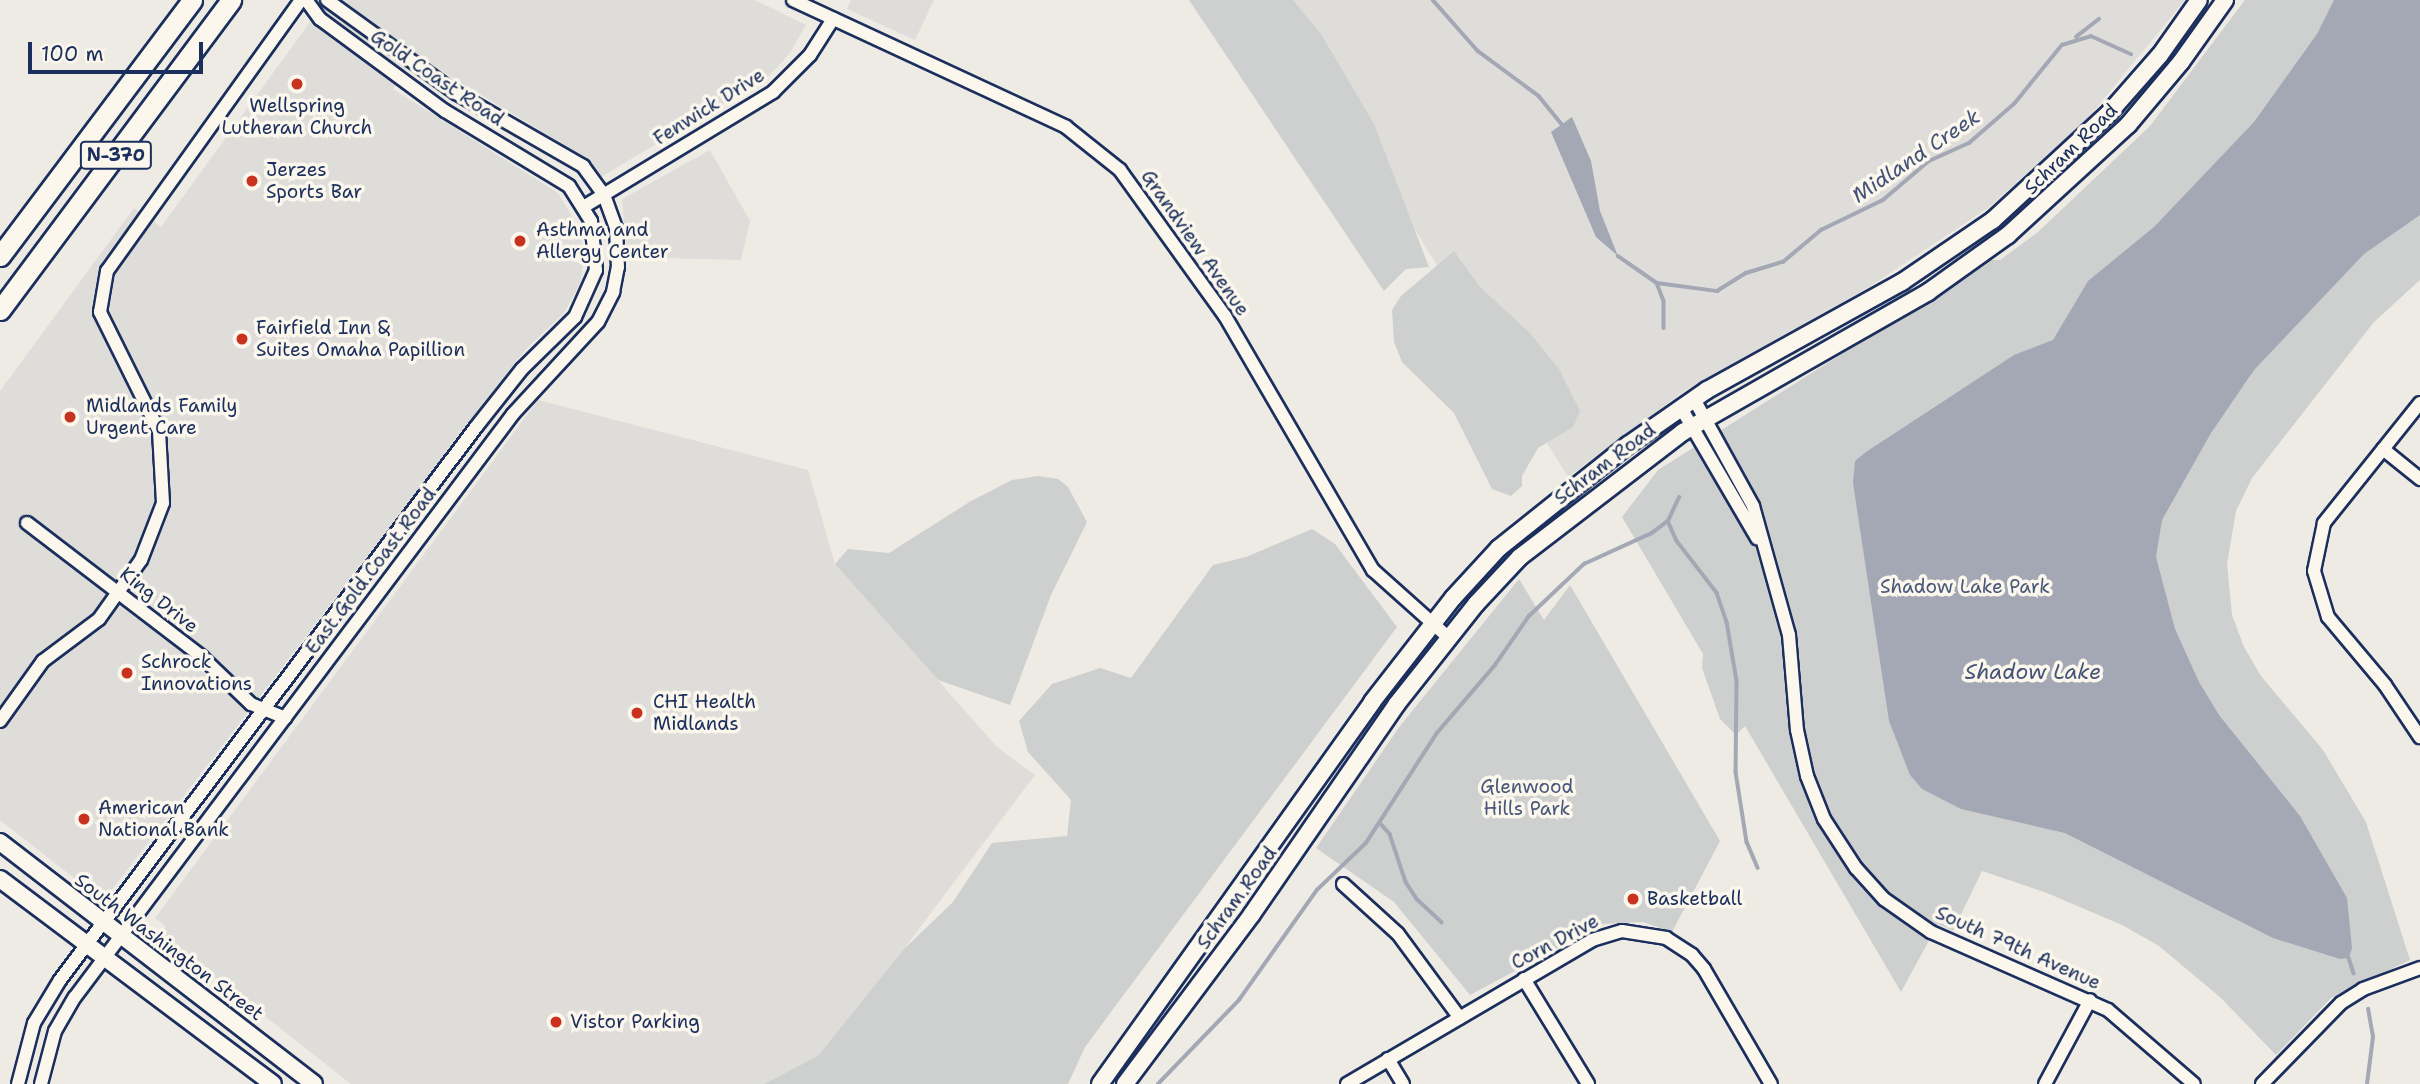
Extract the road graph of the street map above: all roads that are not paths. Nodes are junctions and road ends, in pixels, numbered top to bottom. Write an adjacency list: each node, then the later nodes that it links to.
1 (192, 0): 11 (highway, N-370)
2 (231, 0): 12 (highway, N-370)
3 (304, 0): 10 (street, Gold Coast Road); 21 (street)
4 (327, 0): 9 (street, Gold Coast Road)
5 (793, 0): 8 (street, Grandview Avenue)
6 (2199, 0): 13 (main road, Schram Road)
7 (2225, 0): 15 (main road, Schram Road)
8 (833, 19): 9 (street, Fenwick Drive); 22 (street, Grandview Avenue)
9 (604, 195): 10 (street, Fenwick Drive); 17 (street, East Gold Coast Road)
10 (585, 206): 16 (street, East Gold Coast Road)
11 (0, 256)
12 (0, 310)
13 (1687, 403): 15 (street, South 79th Avenue); 22 (main road, Schram Road)
14 (2420, 403): 18 (street)
15 (1699, 422): 23 (main road, Schram Road); 40 (street, South 79th Avenue)
16 (476, 427): 17 (street); 24 (street, East Gold Coast Road)
17 (494, 440): 25 (street, East Gold Coast Road)
18 (2383, 449): 19 (street); 28 (street)
19 (2420, 480)
20 (27, 523): 21 (street, King Drive)
21 (118, 592): 24 (street, King Drive); 26 (street)
22 (1432, 624): 23 (street, Grandview Avenue); 47 (main road, Schram Road)
23 (1449, 638): 48 (main road, Schram Road)
24 (263, 713): 25 (street, King Drive); 27 (street, King Drive); 34 (street, East Gold Coast Road)
25 (285, 718): 27 (street, East Gold Coast Road)
26 (0, 720)
27 (275, 732): 35 (street, East Gold Coast Road)
28 (2420, 737)
29 (0, 842): 33 (main road, South Washington Street)
30 (0, 854): 33 (main road)
31 (0, 879): 36 (main road)
32 (1343, 884): 41 (street)
33 (56, 887): 34 (main road, South Washington Street)
34 (103, 924): 35 (main road, South Washington Street); 36 (street, East Gold Coast Road)
35 (121, 937): 37 (street, East Gold Coast Road); 46 (main road, South Washington Street)
36 (87, 944): 37 (main road); 43 (street, East Gold Coast Road)
37 (104, 958): 44 (street, East Gold Coast Road); 45 (main road)
38 (2420, 970): 55 (street)
39 (1524, 979): 41 (street, Corn Drive); 51 (street); 52 (street, Corn Drive)
40 (2090, 1000): 53 (street); 54 (street, South 79th Avenue)
41 (1460, 1018): 42 (street, Corn Drive)
42 (1388, 1059): 49 (street, Corn Drive); 50 (street)
43 (18, 1084)
44 (41, 1084)
45 (273, 1084)
46 (314, 1084)
47 (1100, 1084)
48 (1125, 1084)
49 (1347, 1084)
50 (1403, 1084)
51 (1588, 1084)
52 (1771, 1084)
53 (2045, 1084)
54 (2194, 1084)
55 (2262, 1084)

